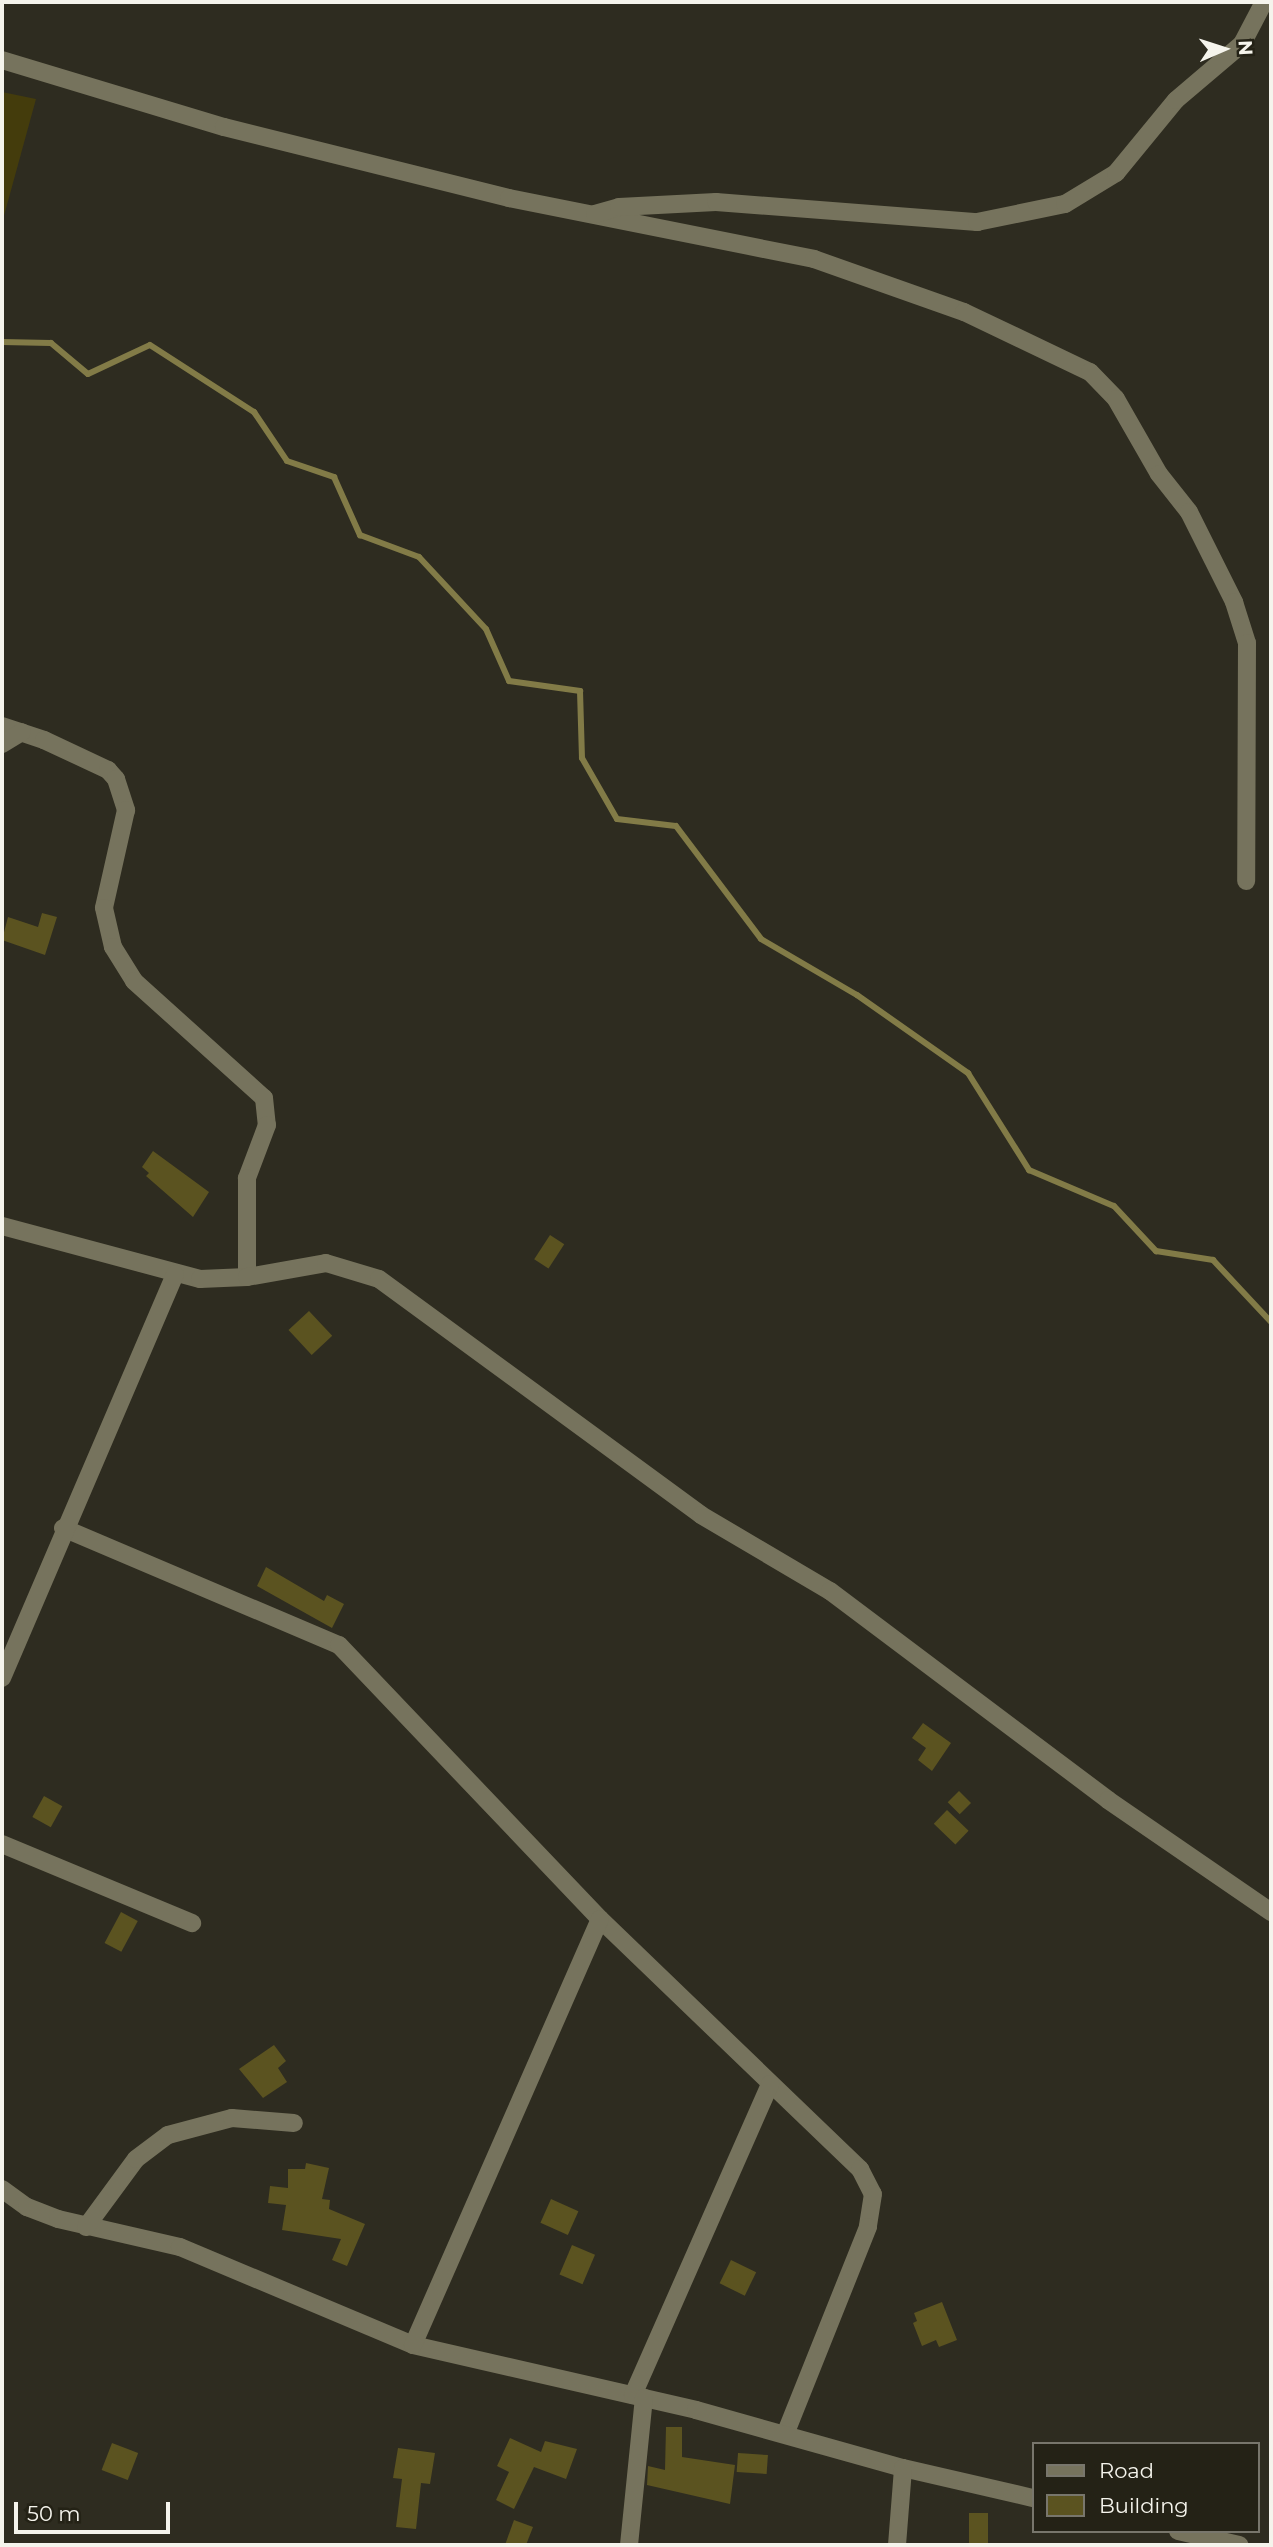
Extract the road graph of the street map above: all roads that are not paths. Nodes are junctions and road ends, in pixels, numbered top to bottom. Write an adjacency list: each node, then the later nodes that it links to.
1 (1264, 2): 3 (street)
2 (2, 60): 3 (street)
3 (591, 215): 7 (street)
4 (2, 726): 5 (street)
5 (22, 732): 6 (street); 10 (street)
6 (2, 744)
7 (1246, 881)
8 (2, 1226): 9 (street)
9 (175, 1274): 10 (street); 11 (street)
10 (247, 1277): 14 (street)
11 (63, 1528): 12 (street); 15 (street)
12 (2, 1678)
13 (2, 1844): 16 (street)
14 (1271, 1912)
15 (600, 1919): 17 (street); 21 (street)
16 (192, 1923)
17 (771, 2084): 22 (street); 23 (street)
18 (294, 2123): 20 (street)
19 (2, 2189): 20 (street)
20 (86, 2227): 21 (street)
21 (412, 2345): 22 (street)
22 (638, 2397): 23 (street); 27 (street)
23 (785, 2434): 24 (street)
24 (903, 2468): 25 (street); 28 (street)
25 (1032, 2498)
26 (1187, 2533): 29 (street)
27 (629, 2545)
28 (897, 2545)
29 (1239, 2545)

